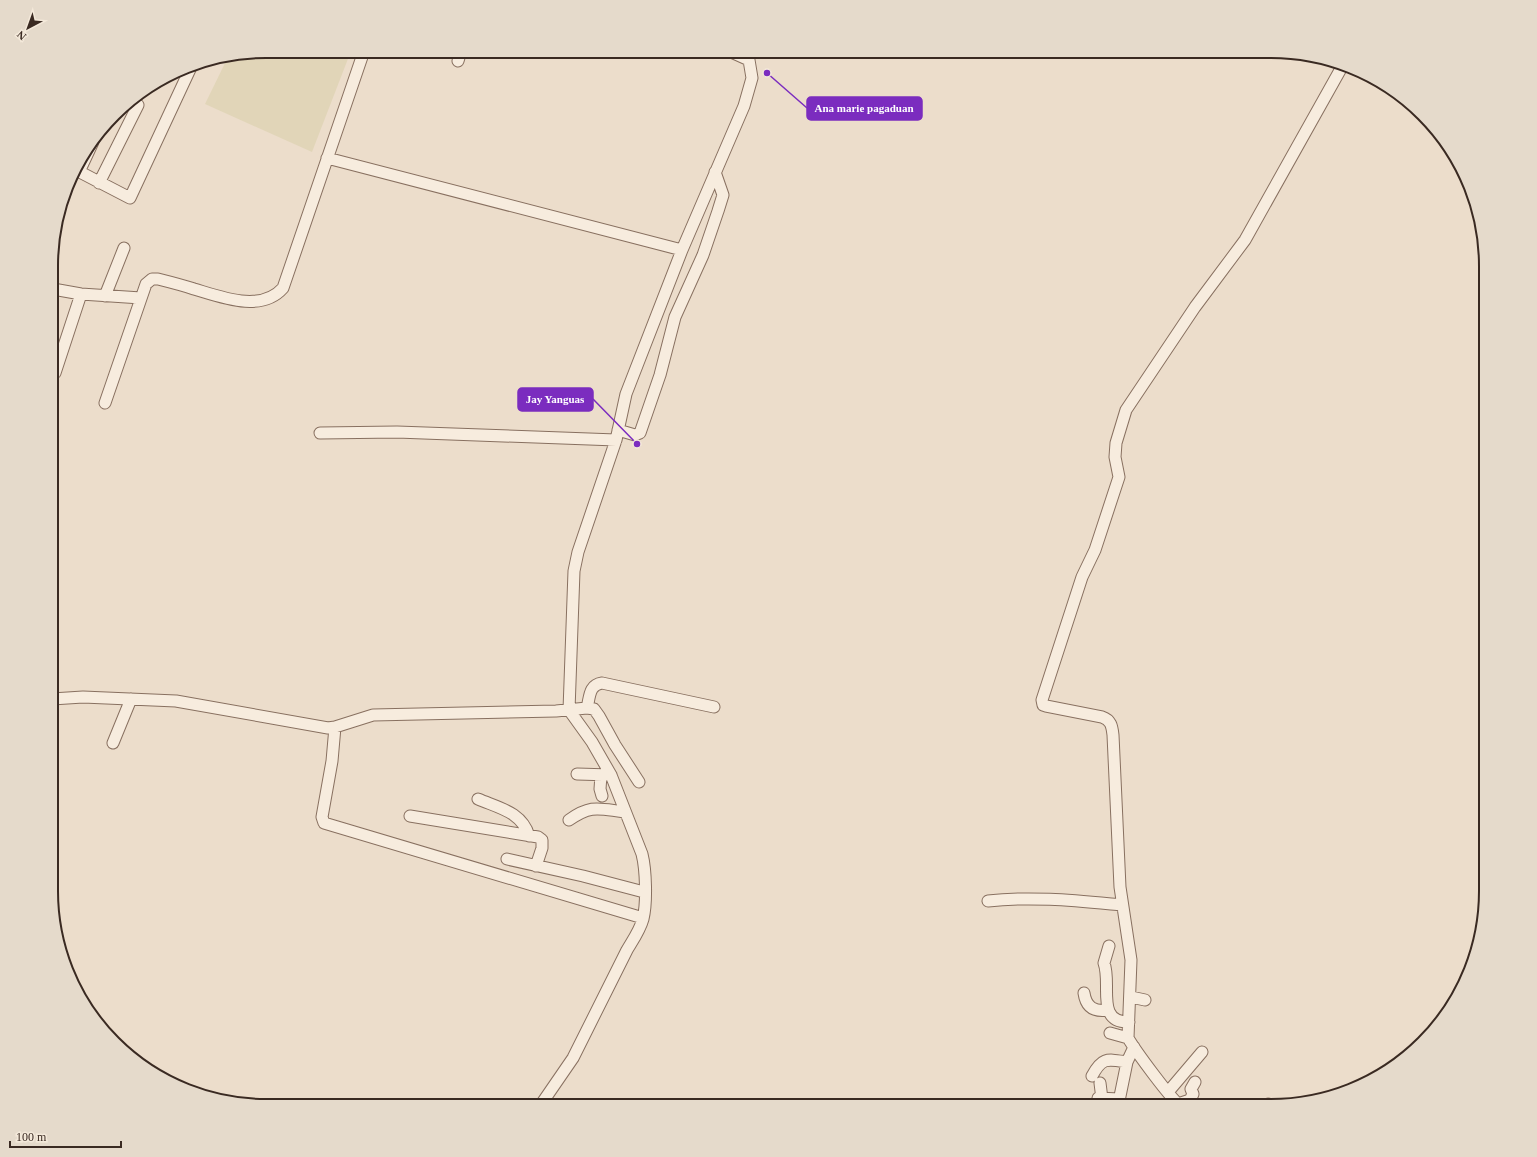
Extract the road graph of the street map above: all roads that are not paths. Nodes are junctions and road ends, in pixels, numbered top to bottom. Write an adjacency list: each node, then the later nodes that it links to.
1 (362, 58): 6 (street)
2 (751, 58): 8 (street)
3 (1340, 70): 40 (street)
4 (188, 74): 9 (street)
5 (138, 105): 9 (street)
6 (327, 158): 11 (street); 15 (street)
7 (80, 172): 9 (street)
8 (715, 172): 11 (street); 19 (street)
9 (99, 183)
10 (124, 248): 14 (street)
11 (682, 250): 19 (street)
12 (58, 290): 13 (street)
13 (81, 294): 14 (street); 16 (street)
14 (105, 296): 15 (street)
15 (141, 298): 17 (street)
16 (58, 365)
17 (105, 403)
18 (320, 433): 19 (street)
19 (617, 435): 24 (street)
20 (58, 699): 21 (street)
21 (131, 699): 25 (street); 26 (street)
22 (714, 707): 23 (street)
23 (587, 708): 24 (street); 29 (street)
24 (569, 710): 25 (street); 28 (street)
25 (335, 727): 41 (street)
26 (113, 743)
27 (577, 774): 28 (street)
28 (606, 775): 30 (street); 32 (street)
29 (639, 782)
30 (602, 796)
31 (478, 799): 35 (street)
32 (625, 812): 34 (street); 38 (street)
33 (410, 816): 35 (street)
34 (569, 820)
35 (529, 836): 37 (street)
36 (507, 859): 37 (street)
37 (536, 866): 38 (street)
38 (644, 892): 41 (street)
39 (988, 901): 40 (street)
40 (1122, 905): 44 (street)
41 (643, 918): 54 (street)
42 (1109, 946): 46 (street)
43 (1084, 993): 46 (street)
44 (1131, 997): 45 (street); 47 (street)
45 (1145, 1000)
46 (1108, 1010): 47 (street)
47 (1129, 1022): 49 (street)
48 (1110, 1033): 49 (street)
49 (1131, 1043): 51 (street); 53 (street)
50 (1202, 1052): 53 (street)
51 (1127, 1062): 55 (street); 56 (street)
52 (1195, 1082): 58 (street)
53 (1168, 1092): 57 (street)
54 (545, 1099)
55 (1102, 1099)
56 (1119, 1099)
57 (1174, 1099)
58 (1190, 1099)

